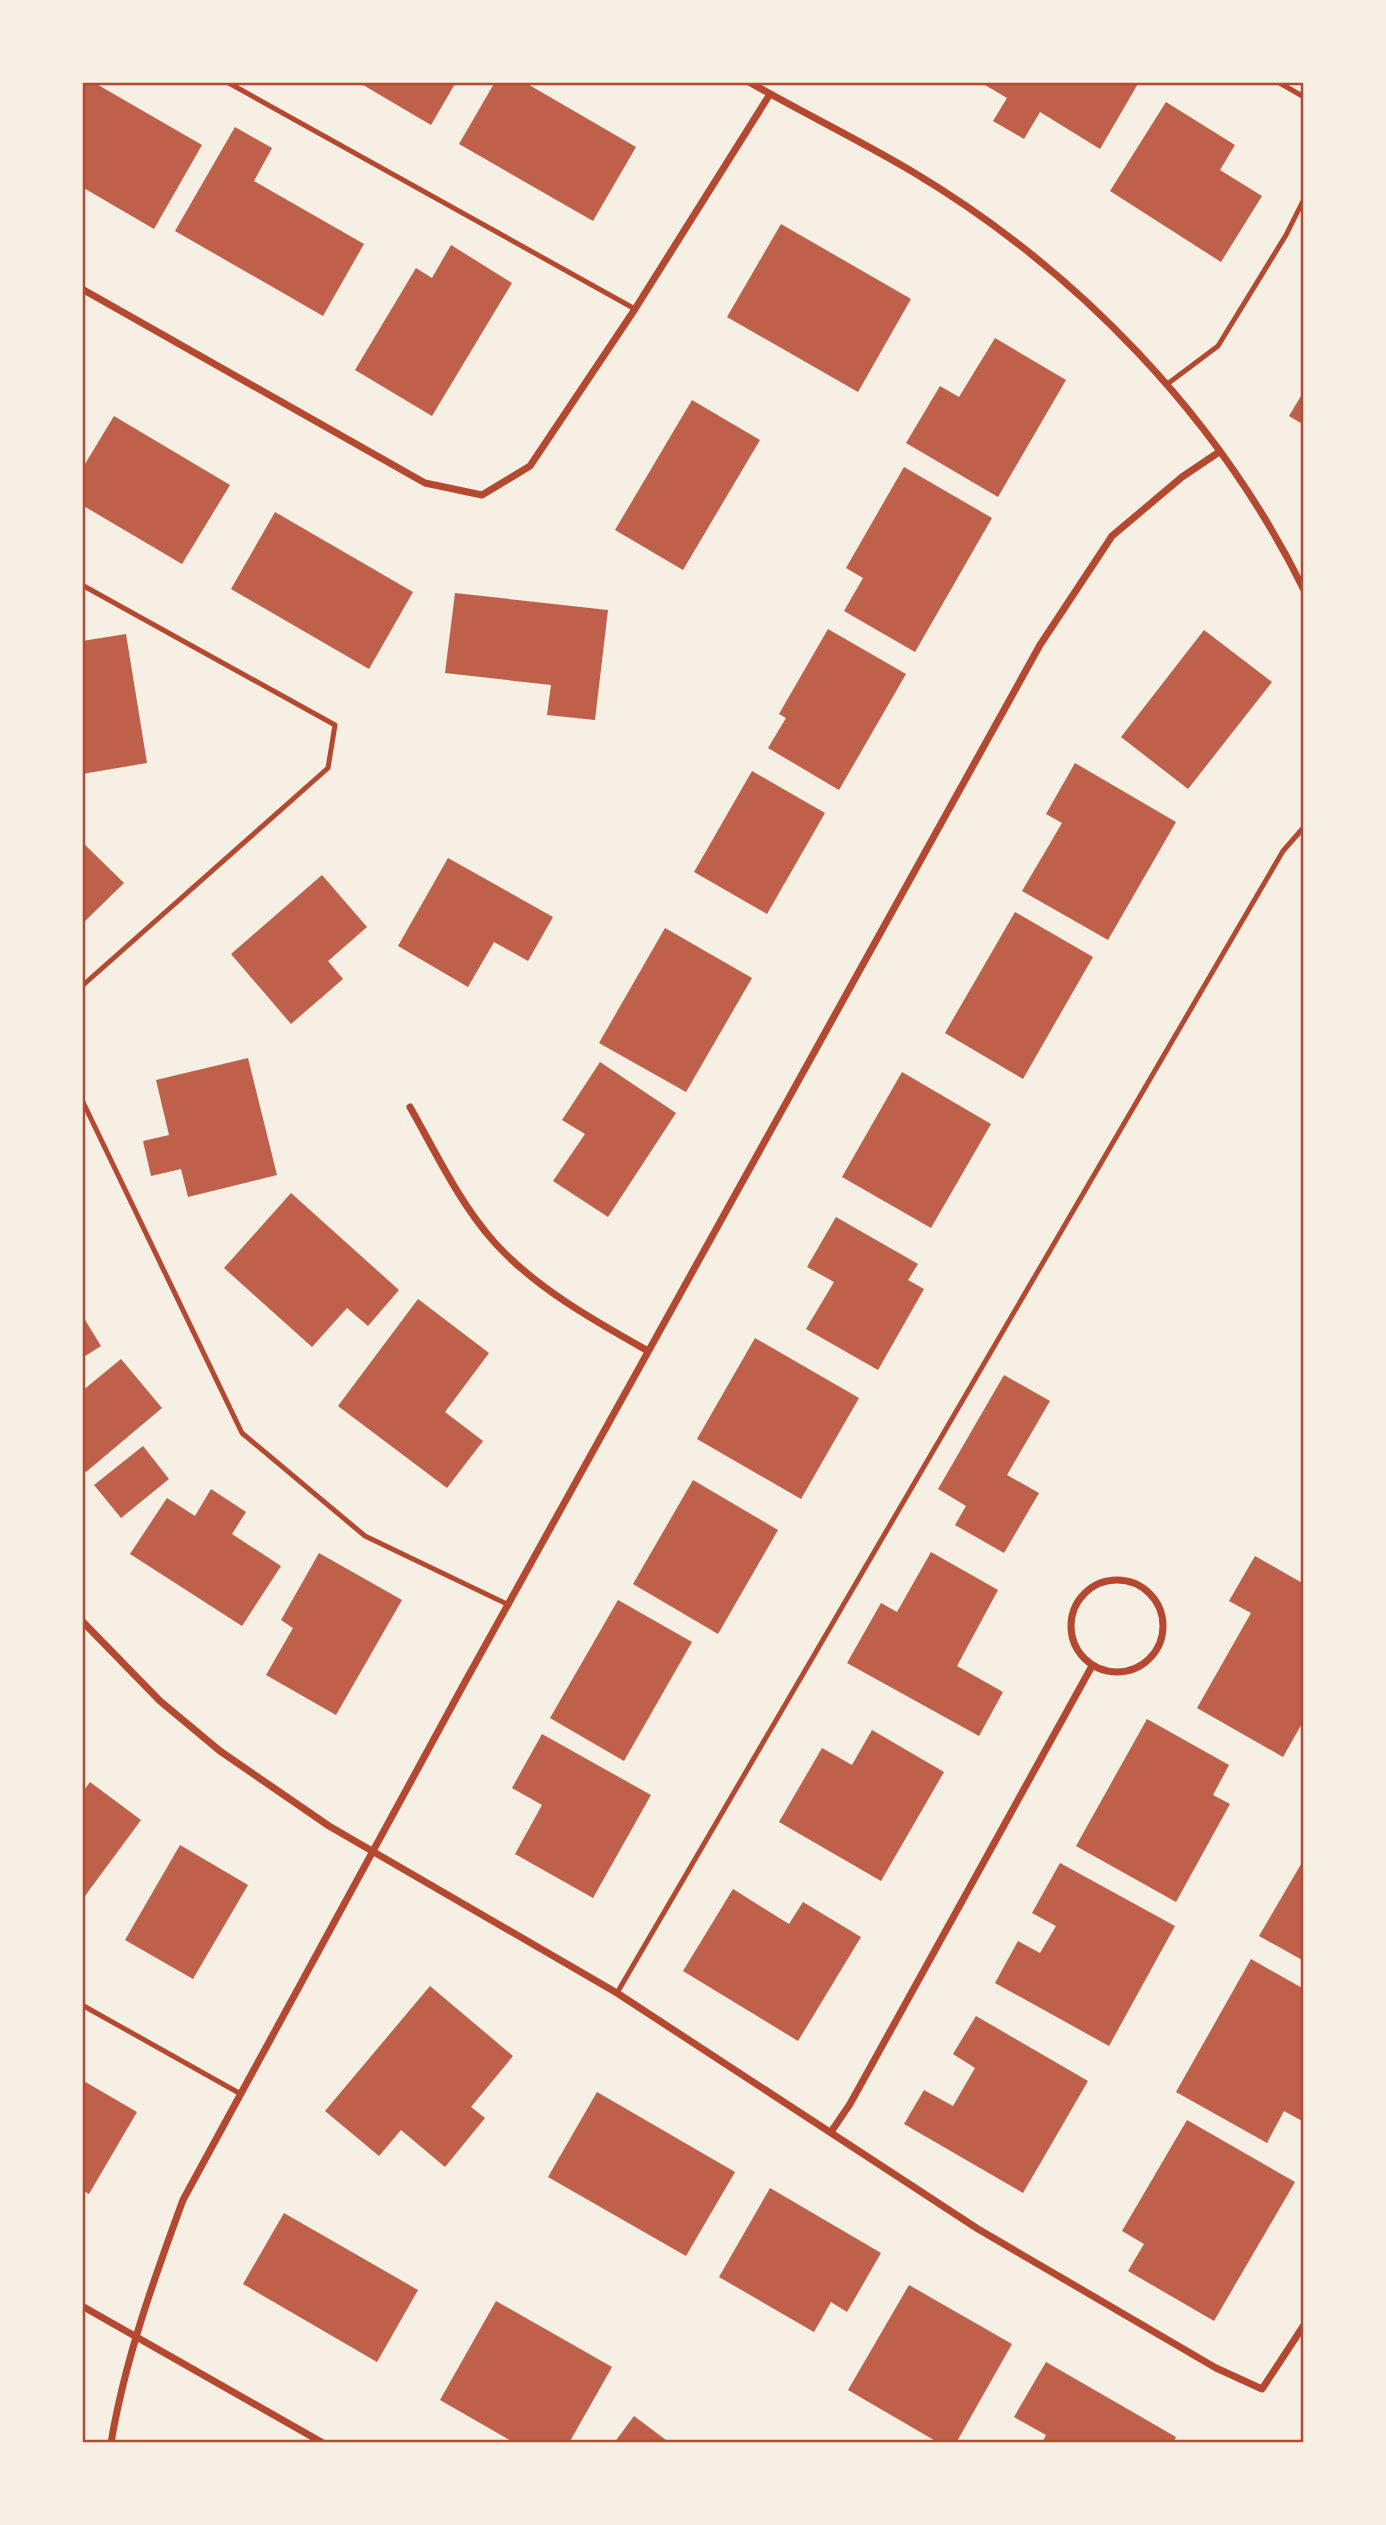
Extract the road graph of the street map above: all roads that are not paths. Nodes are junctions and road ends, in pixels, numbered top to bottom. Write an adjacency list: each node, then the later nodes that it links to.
1 (227, 82): 8 (lane)
2 (749, 82): 4 (street)
3 (1278, 82): 5 (lane)
4 (771, 94): 8 (street); 9 (street)
5 (1304, 97)
6 (1304, 199): 9 (lane)
7 (82, 289): 8 (street)
8 (635, 309)
9 (1166, 385): 10 (street)
10 (1219, 452): 12 (street); 17 (street)
11 (82, 585): 14 (lane)
12 (1304, 590)
13 (1304, 827): 22 (lane)
14 (82, 986)
15 (82, 1100): 18 (lane)
16 (410, 1107): 17 (street)
17 (648, 1351): 18 (street)
18 (509, 1605): 21 (street)
19 (82, 1621): 21 (street)
20 (1092, 1666): 20 (street); 25 (street)
21 (374, 1851): 22 (street); 24 (street)
22 (617, 1993): 25 (street)
23 (82, 2005): 24 (lane)
24 (239, 2093): 28 (street)
25 (831, 2132): 27 (street)
26 (82, 2306): 28 (street)
27 (1304, 2325)
28 (136, 2337): 29 (street); 30 (street)
29 (111, 2443)
30 (323, 2443)

